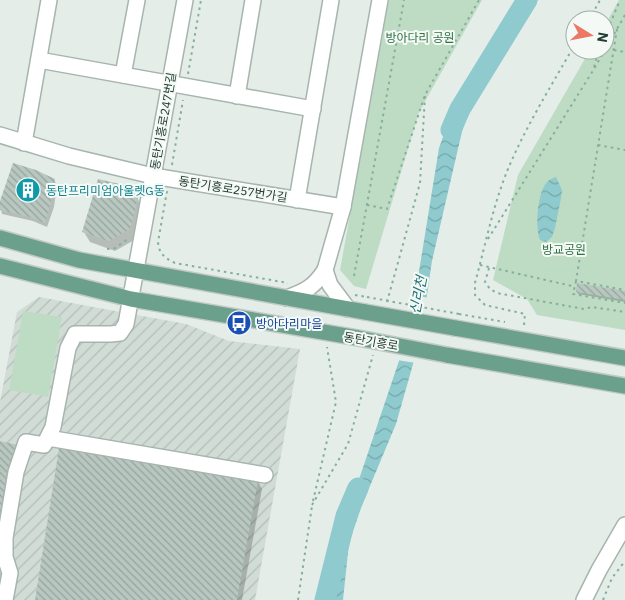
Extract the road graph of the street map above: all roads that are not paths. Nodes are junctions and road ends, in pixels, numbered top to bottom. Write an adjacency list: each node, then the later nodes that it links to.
1 (49, 0): 7 (street)
2 (137, 0): 8 (street)
3 (185, 0): 9 (street, 동탄기흥로247번길)
4 (253, 0): 10 (street)
5 (332, 0): 11 (street, 동탄기흥로257번가길)
6 (380, 0): 16 (street)
7 (39, 60): 8 (street); 13 (street)
8 (123, 75): 9 (street)
9 (170, 84): 10 (street); 14 (street, 동탄기흥로247번길)
10 (237, 96): 11 (street)
11 (313, 109): 15 (street, 동탄기흥로257번가길)
12 (0, 135): 13 (street, 동탄기흥로257번가길)
13 (24, 143): 14 (street, 동탄기흥로257번가길)
14 (153, 176): 15 (street, 동탄기흥로257번가길); 19 (street, 동탄기흥로247번길)
15 (297, 200): 16 (street, 동탄기흥로257번가길)
16 (342, 207): 20 (street)
17 (0, 238): 19 (main road)
18 (0, 266): 21 (main road, 동탄기흥로)
19 (136, 270): 21 (street, 동탄기흥로247번길); 22 (main road)
20 (325, 270): 22 (street); 23 (street)
21 (131, 298): 25 (main road, 동탄기흥로, bridge); 26 (street, 동탄기흥로247번길)
22 (287, 298): 23 (main road)
23 (348, 309): 24 (main road, bridge)
24 (625, 358)
25 (625, 386)
26 (48, 438): 27 (street); 29 (street)
27 (265, 475)
28 (625, 525): 31 (street)
29 (3, 560): 30 (street)
30 (5, 600)
31 (584, 600)

